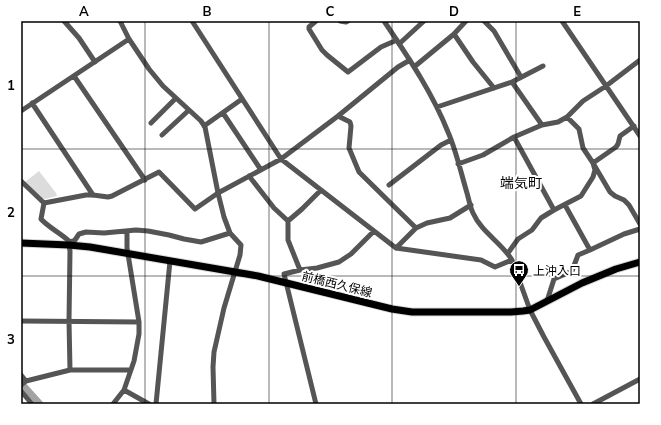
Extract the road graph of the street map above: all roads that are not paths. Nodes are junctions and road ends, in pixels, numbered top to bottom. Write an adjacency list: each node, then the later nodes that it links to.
1 (64, 21): 17 (street)
2 (120, 21): 13 (street)
3 (192, 21): 26 (street)
4 (316, 21): 14 (street)
5 (340, 21): 6 (street)
6 (348, 21)
7 (384, 21): 14 (street)
8 (424, 21): 14 (street)
9 (484, 21): 21 (street)
10 (562, 21): 23 (street)
11 (464, 22): 12 (street)
12 (454, 34): 18 (street); 24 (street)
13 (128, 39): 17 (street); 25 (street)
14 (398, 42): 15 (street)
15 (410, 60): 18 (street); 32 (street)
16 (640, 60): 23 (street)
17 (95, 62): 20 (street)
18 (414, 66): 28 (street)
19 (543, 66): 21 (street)
20 (74, 76): 27 (street); 47 (street)
21 (521, 77): 22 (street)
22 (512, 82): 24 (street); 35 (street)
23 (606, 86): 33 (street); 37 (street)
24 (494, 88): 28 (street)
25 (176, 98): 29 (street); 34 (street)
26 (242, 99): 31 (street); 42 (street)
27 (32, 104): 30 (street); 52 (street)
28 (437, 107): 41 (street)
29 (189, 110): 36 (street); 38 (street)
30 (21, 111)
31 (222, 113): 36 (street); 45 (street)
32 (338, 116): 42 (street); 59 (street)
33 (567, 117): 35 (street); 43 (street)
34 (151, 123)
35 (542, 125): 39 (street)
36 (204, 126): 51 (street)
37 (634, 126): 40 (street); 43 (street)
38 (162, 135)
39 (514, 136): 44 (street); 56 (street)
40 (640, 136)
41 (451, 140): 44 (street); 49 (street)
42 (282, 159): 45 (street); 50 (street)
43 (593, 163): 55 (street); 58 (street)
44 (458, 164): 54 (street)
45 (261, 170): 46 (street)
46 (249, 176): 51 (street); 57 (street)
47 (145, 180): 51 (street); 52 (street)
48 (21, 181): 53 (street)
49 (389, 185)
50 (321, 190): 57 (street); 62 (street)
51 (218, 194): 63 (street)
52 (93, 195): 53 (street)
53 (44, 203): 65 (street)
54 (471, 205): 59 (street); 68 (street)
55 (565, 205): 56 (street); 67 (street)
56 (554, 210): 68 (street)
57 (288, 221): 73 (street)
58 (640, 224)
59 (416, 228): 66 (street)
60 (640, 229): 67 (street)
61 (128, 231): 63 (street); 65 (street); 69 (street)
62 (374, 231): 66 (street); 73 (street)
63 (230, 233): 74 (street)
64 (21, 243): 65 (main road, 前橋西久保線)
65 (70, 244): 69 (main road, 前橋西久保線); 79 (street)
66 (396, 248): 70 (street)
67 (590, 250): 76 (street)
68 (508, 253): 70 (street)
69 (128, 254): 71 (main road, 前橋西久保線); 80 (street)
70 (512, 260): 77 (street)
71 (170, 262): 74 (main road, 前橋西久保線); 91 (street)
72 (640, 262): 76 (main road, 前橋西久保線)
73 (300, 270): 75 (street)
74 (234, 272): 75 (main road, 前橋西久保線); 92 (street)
75 (285, 283): 77 (main road, 前橋西久保線); 93 (street)
76 (548, 301): 77 (main road, 前橋西久保線)
77 (530, 310): 94 (street)
78 (21, 321): 79 (street)
79 (69, 322): 80 (street); 81 (street)
80 (138, 322): 82 (street)
81 (70, 370): 82 (street); 85 (street)
82 (130, 370): 86 (street)
83 (21, 375): 85 (street)
84 (640, 379): 95 (street)
85 (24, 382)
86 (124, 390): 89 (street); 90 (street)
87 (21, 391): 88 (street)
88 (32, 404)
89 (113, 404)
90 (149, 404)
91 (156, 404)
92 (214, 404)
93 (316, 404)
94 (581, 404)
95 (593, 404)

